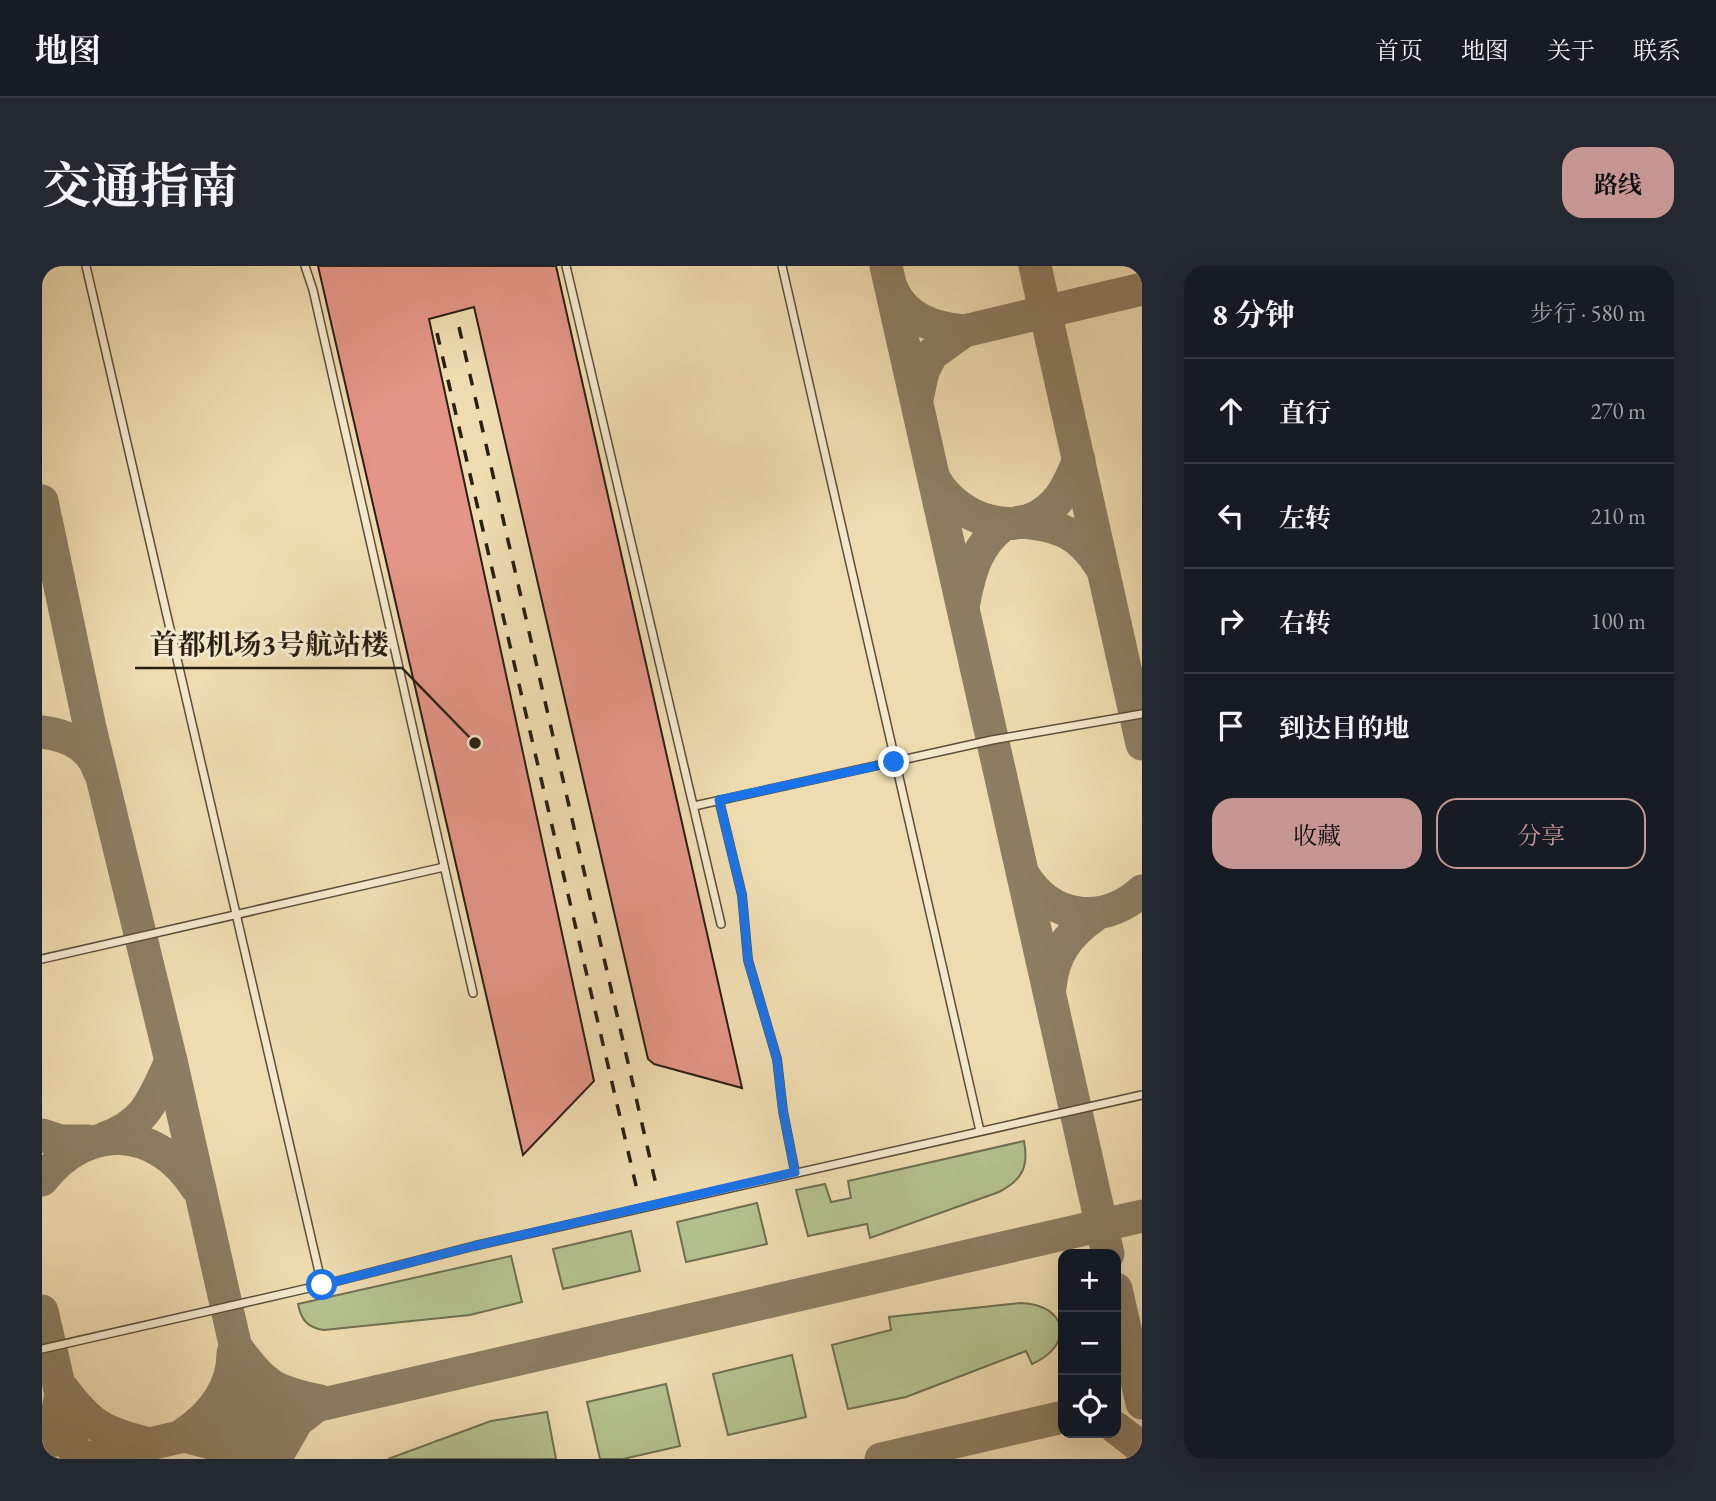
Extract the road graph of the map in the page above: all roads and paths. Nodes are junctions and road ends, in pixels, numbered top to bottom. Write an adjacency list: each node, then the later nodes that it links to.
1 (86, 266): 10 (lane)
2 (305, 266): 9 (lane)
3 (566, 266): 8 (lane)
4 (782, 266): 6 (lane)
5 (1142, 714): 6 (lane)
6 (894, 762): 7 (lane); 15 (lane)
7 (719, 800): 8 (lane); 16 (lane)
8 (694, 806): 11 (lane)
9 (444, 867): 10 (lane); 13 (lane)
10 (236, 914): 12 (lane); 17 (lane)
11 (721, 924)
12 (42, 959)
13 (472, 993)
14 (1142, 1095): 15 (lane)
15 (980, 1131): 16 (lane)
16 (795, 1172): 17 (lane)
17 (322, 1285): 18 (lane)
18 (42, 1349)

